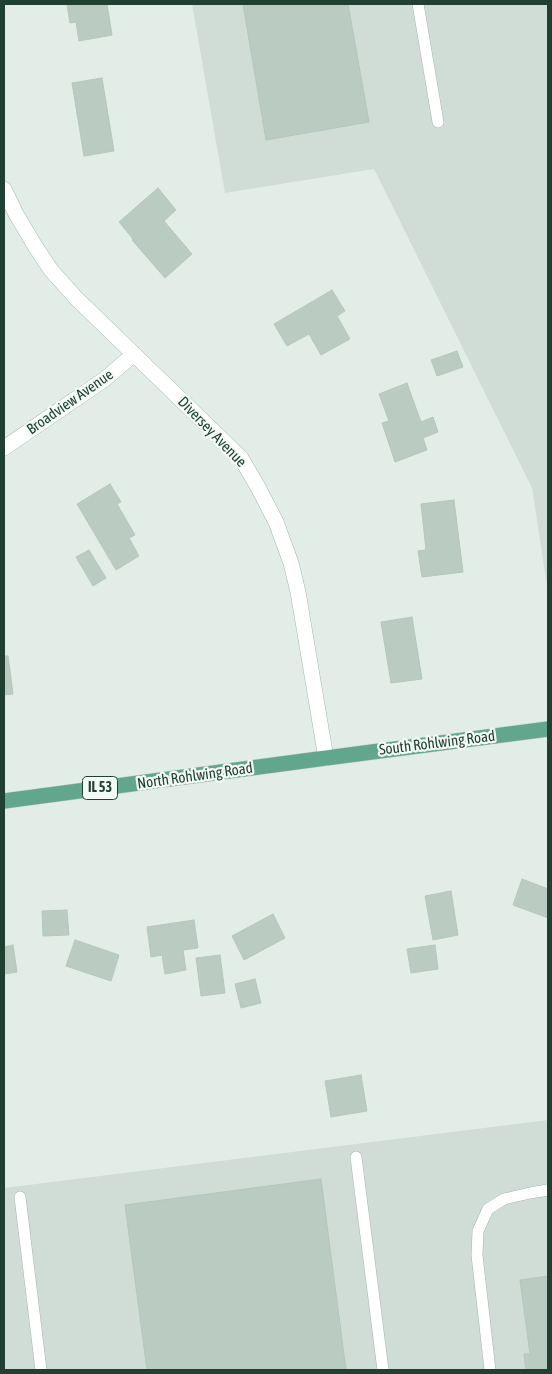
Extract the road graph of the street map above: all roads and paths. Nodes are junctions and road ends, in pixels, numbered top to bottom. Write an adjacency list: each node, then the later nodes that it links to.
1 (418, 4): 2 (lane)
2 (438, 122)
3 (4, 189): 4 (street, Diversey Avenue)
4 (134, 354): 5 (street, Broadview Avenue); 7 (street, Diversey Avenue)
5 (4, 448)
6 (548, 729): 7 (main road, South Rohlwing Road / IL 53)
7 (326, 758): 8 (main road, North Rohlwing Road / IL 53)
8 (4, 801)
9 (356, 1157): 13 (lane)
10 (548, 1190): 14 (lane)
11 (20, 1197): 12 (lane)
12 (41, 1370)
13 (383, 1370)
14 (490, 1370)

